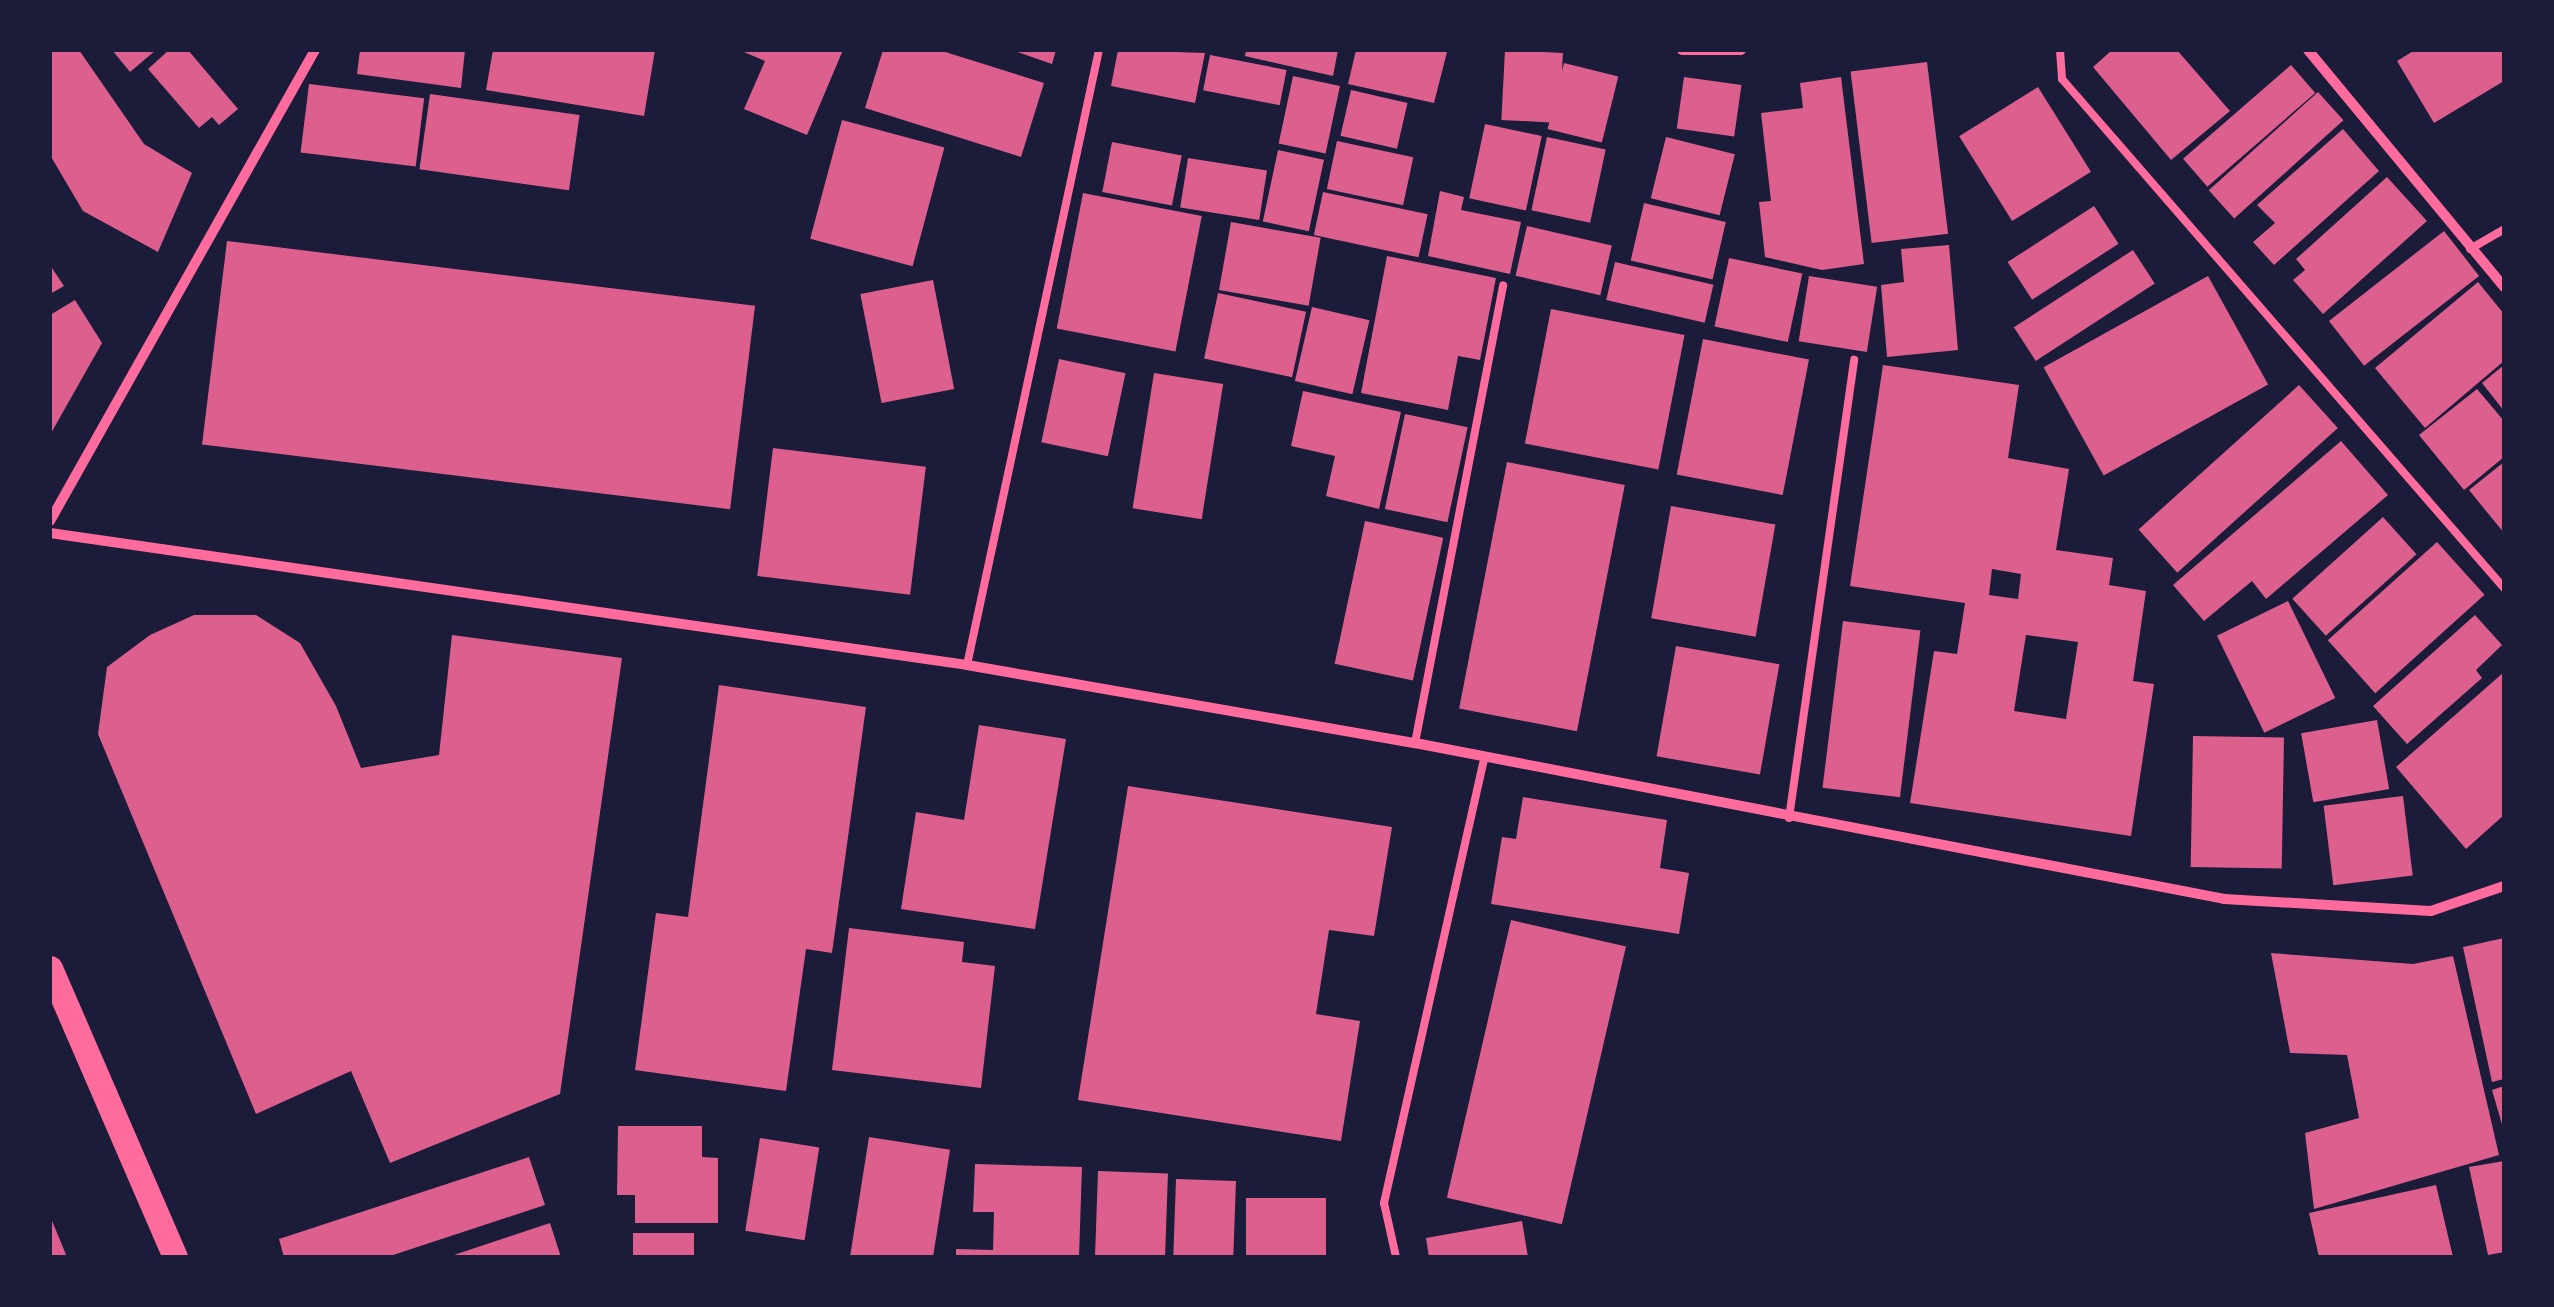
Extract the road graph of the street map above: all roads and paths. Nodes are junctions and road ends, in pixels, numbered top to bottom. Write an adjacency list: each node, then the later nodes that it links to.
1 (315, 50): 12 (street)
2 (1099, 50): 15 (lane)
3 (1682, 50): 4 (street)
4 (1741, 50)
5 (2060, 50): 14 (lane)
6 (2308, 50): 8 (street)
7 (2504, 229): 8 (lane)
8 (2470, 249): 10 (street)
9 (1503, 285): 16 (lane)
10 (2504, 287)
11 (1854, 360): 18 (lane)
12 (50, 521)
13 (50, 533): 15 (street)
14 (2504, 588)
15 (968, 665): 16 (street)
16 (1415, 742): 17 (street)
17 (1484, 759): 18 (street); 22 (lane)
18 (1789, 818): 19 (street)
19 (2504, 886)
20 (50, 968): 21 (main road)
21 (175, 1257)
22 (1396, 1257)

